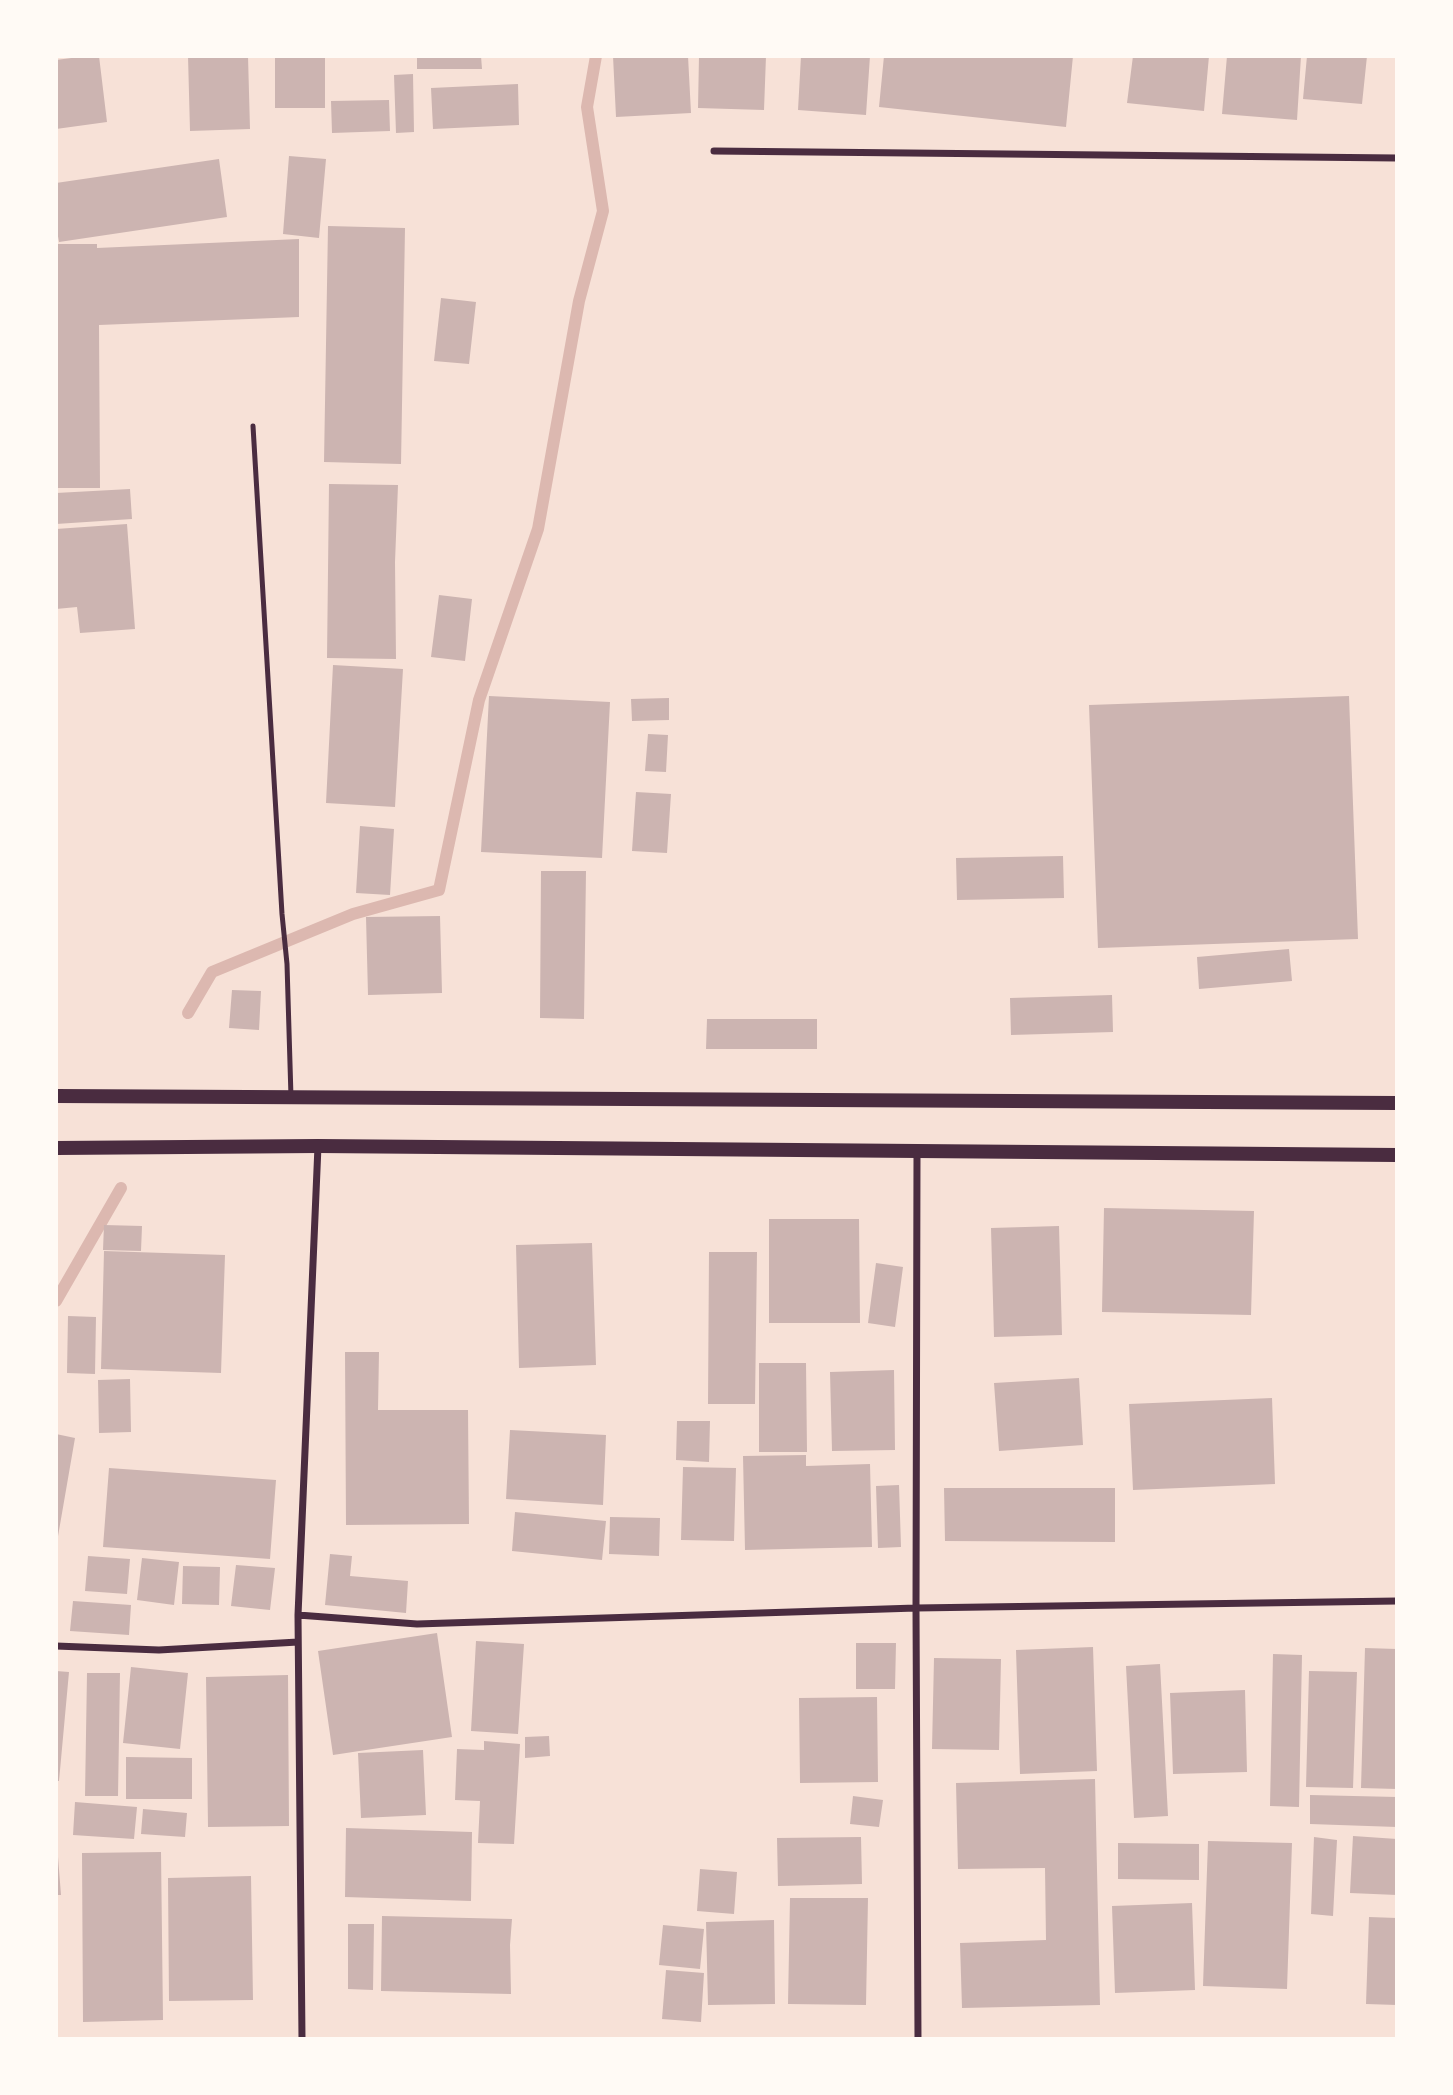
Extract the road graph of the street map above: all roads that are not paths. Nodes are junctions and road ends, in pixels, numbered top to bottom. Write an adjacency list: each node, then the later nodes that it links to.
1 (715, 151): 2 (street)
2 (1397, 158)
3 (253, 426): 5 (lane)
4 (56, 1096): 5 (main road)
5 (291, 1097): 6 (main road)
6 (1397, 1103)
7 (318, 1146): 8 (main road); 9 (main road); 13 (street)
8 (56, 1148)
9 (917, 1153): 10 (main road); 12 (street)
10 (1397, 1156)
11 (1397, 1601): 12 (street)
12 (916, 1608): 13 (street); 17 (street)
13 (298, 1615): 14 (street)
14 (298, 1642): 15 (street); 16 (street)
15 (56, 1646)
16 (302, 2039)
17 (918, 2039)

